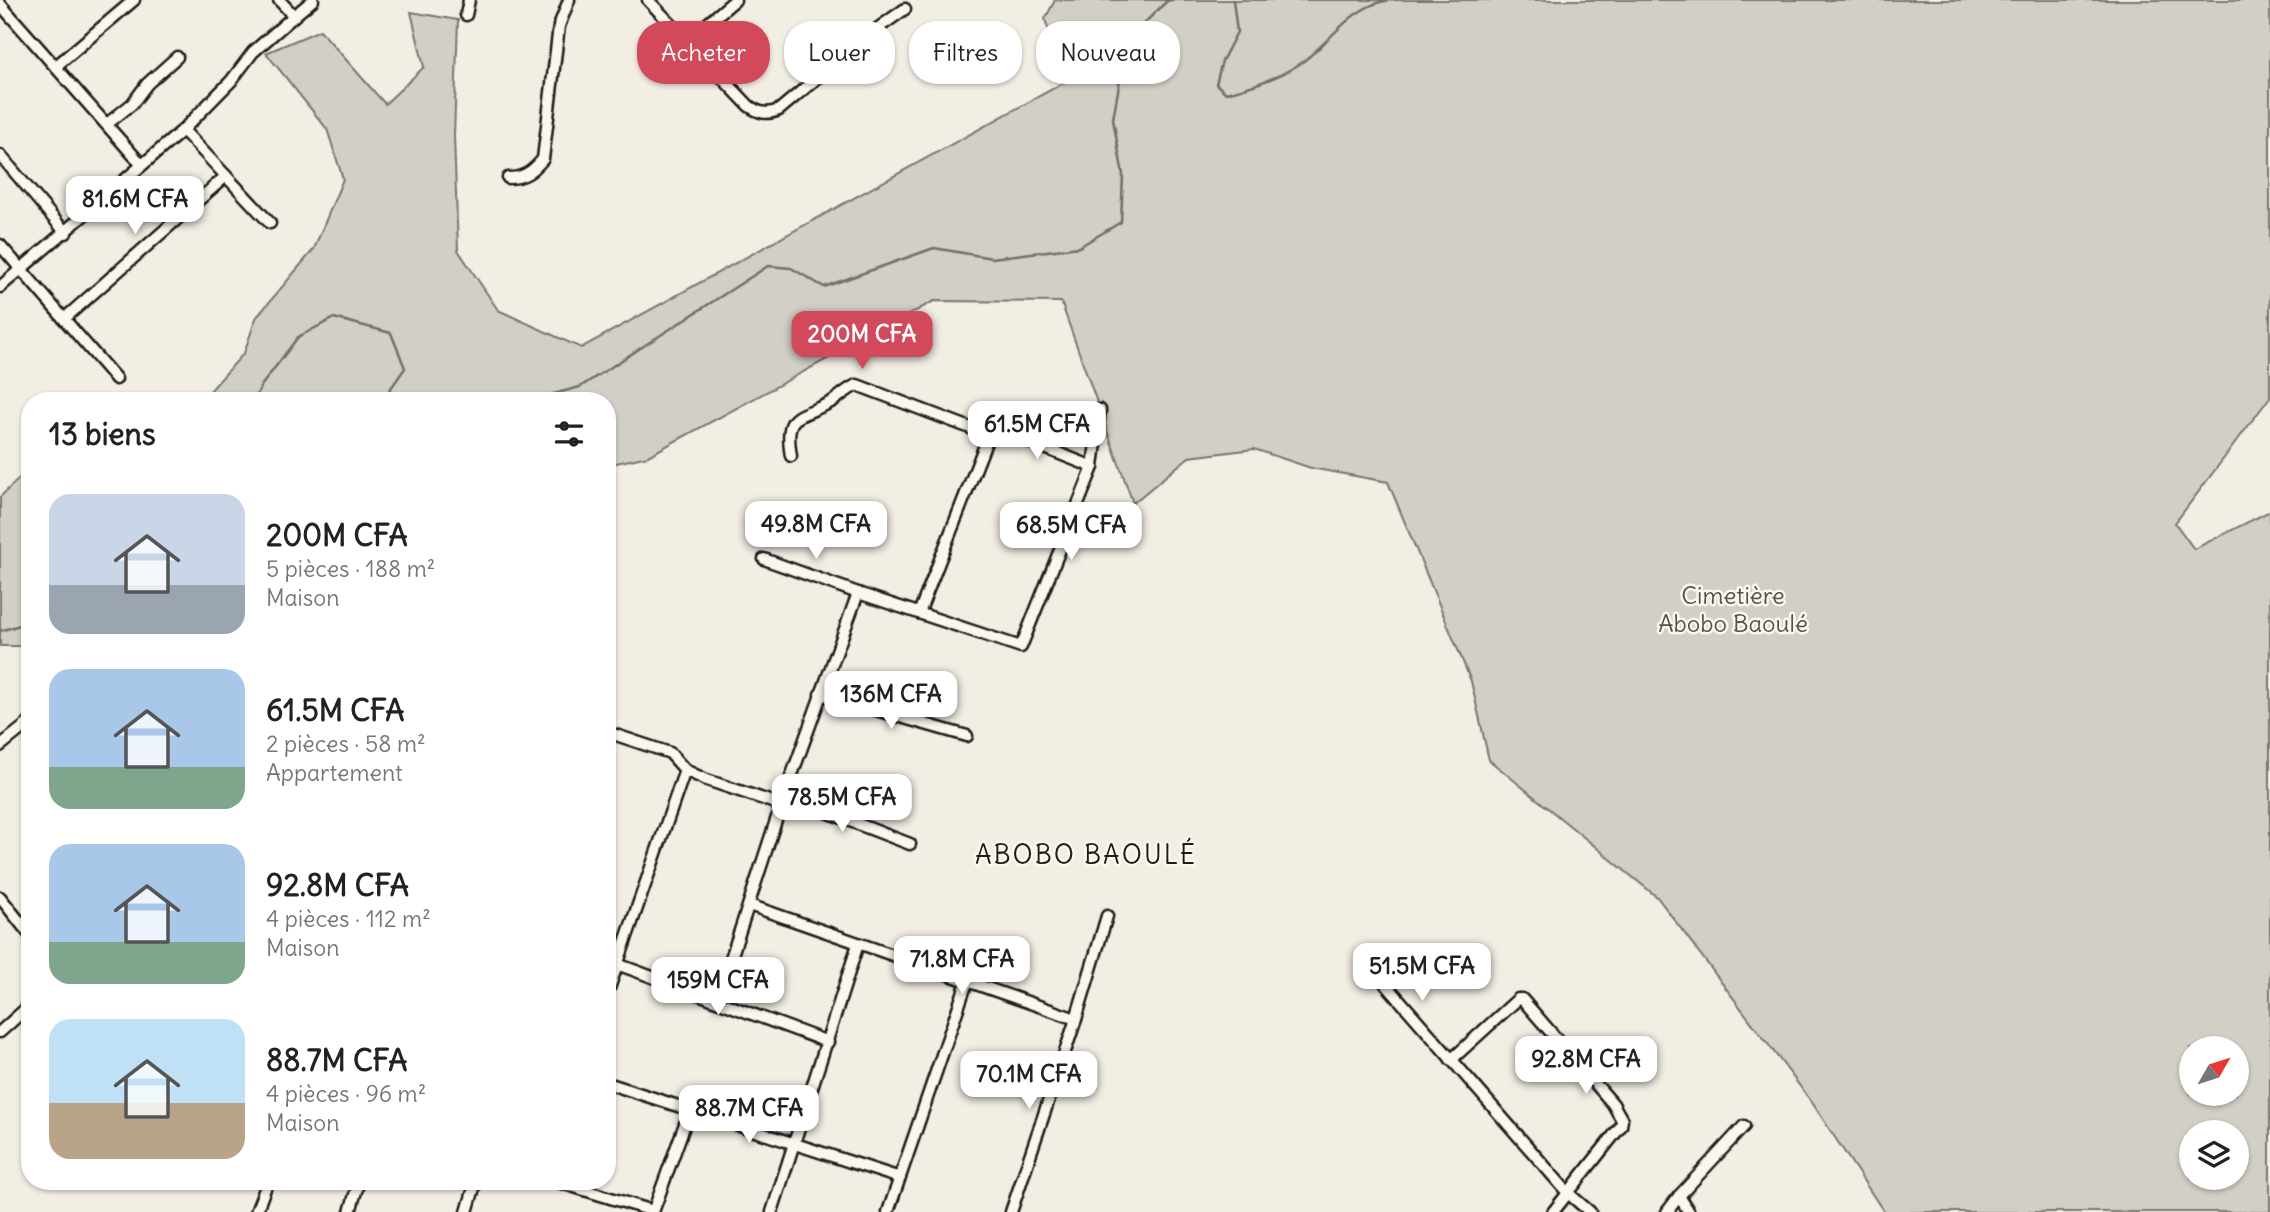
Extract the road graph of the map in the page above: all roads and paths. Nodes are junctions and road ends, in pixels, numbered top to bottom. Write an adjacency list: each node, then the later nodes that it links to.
1 (134, 0): 15 (street)
2 (279, 0): 11 (street)
3 (313, 0): 11 (street)
4 (469, 0): 10 (street)
5 (569, 0): 22 (street)
6 (648, 0): 12 (street)
7 (735, 0): 13 (street)
8 (0, 4): 15 (street)
9 (905, 9): 16 (street)
10 (466, 15)
11 (294, 16): 18 (street)
12 (667, 21)
13 (710, 21)
14 (177, 57): 17 (street)
15 (56, 66): 17 (street)
16 (727, 84)
17 (107, 124): 20 (street)
18 (183, 130): 20 (street); 21 (street)
19 (0, 155): 24 (street)
20 (142, 165): 24 (street)
21 (226, 176): 23 (street); 28 (street)
22 (508, 178)
23 (270, 223)
24 (66, 233): 26 (street)
25 (0, 245): 26 (street)
26 (21, 270): 27 (street); 28 (street)
27 (0, 288)
28 (64, 319): 29 (street)
29 (116, 379)
30 (1100, 410): 33 (street)
31 (989, 435): 32 (street); 33 (street); 36 (street)
32 (791, 456)
33 (1093, 467): 36 (street)
34 (764, 559): 35 (street)
35 (858, 593): 36 (street); 37 (street)
36 (919, 613)
37 (820, 694): 40 (street); 43 (street)
38 (21, 729): 41 (street)
39 (616, 735): 42 (street)
40 (967, 736)
41 (0, 746)
42 (685, 770): 43 (street); 50 (street)
43 (783, 801): 44 (street); 46 (street)
44 (910, 844)
45 (0, 897): 48 (street)
46 (749, 905): 49 (street); 54 (street)
47 (1107, 916): 56 (street)
48 (21, 923)
49 (858, 944): 53 (street); 58 (street)
50 (617, 964): 52 (street); 54 (street)
51 (1370, 966): 59 (street)
52 (616, 967)
53 (967, 982): 56 (street); 64 (street)
54 (717, 1001): 58 (street)
55 (21, 1012): 57 (street)
56 (1076, 1019): 77 (street)
57 (0, 1032)
58 (828, 1042): 63 (street)
59 (1451, 1060): 69 (street); 69 (street)
60 (616, 1086): 61 (street)
61 (690, 1110): 63 (street); 74 (street)
62 (1744, 1126): 70 (street)
63 (793, 1143): 64 (street); 75 (street)
64 (900, 1178): 76 (street)
65 (265, 1190): 71 (street)
66 (356, 1190): 72 (street)
67 (473, 1190): 73 (street)
68 (583, 1190): 74 (street)
69 (1568, 1193): 78 (street); 79 (street)
70 (1679, 1196): 80 (street); 81 (street)
71 (256, 1212)
72 (350, 1212)
73 (467, 1212)
74 (653, 1212)
75 (772, 1212)
76 (888, 1212)
77 (1011, 1212)
78 (1553, 1212)
79 (1590, 1212)
80 (1667, 1212)
81 (1689, 1212)

